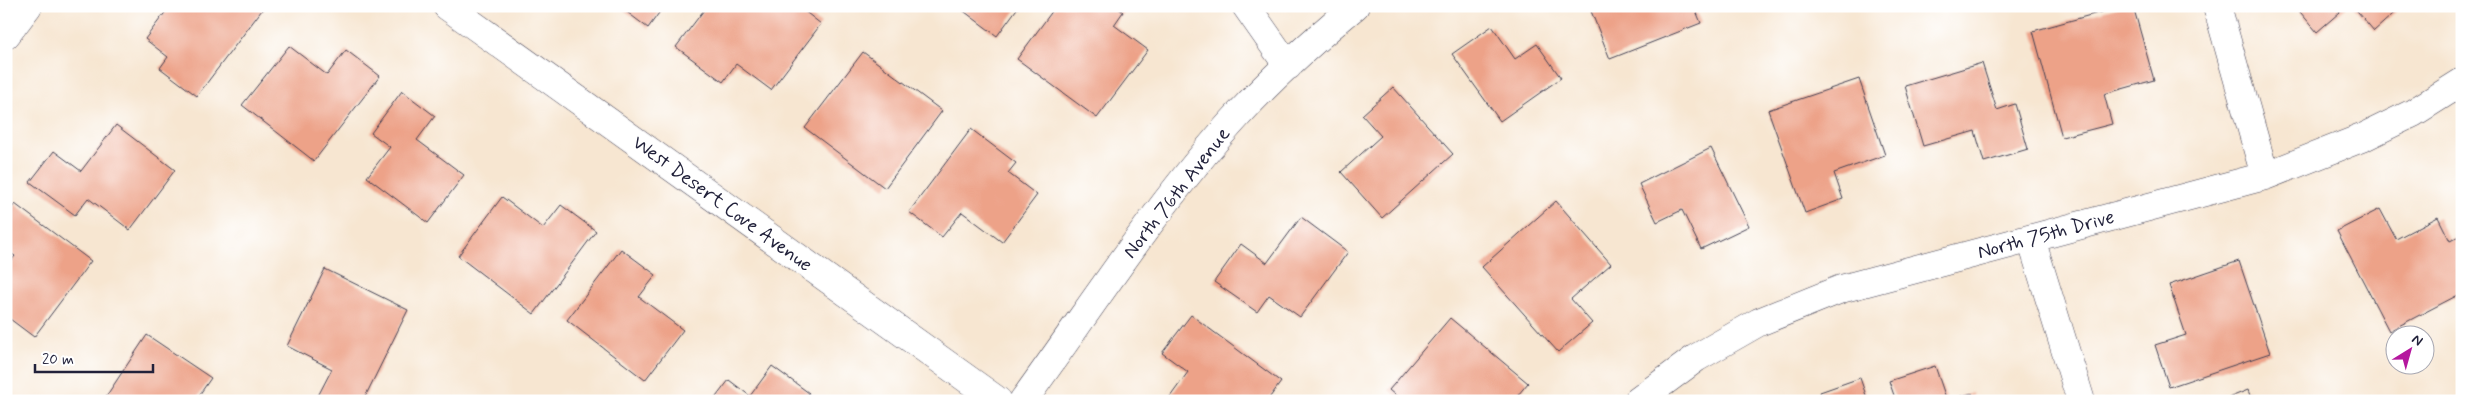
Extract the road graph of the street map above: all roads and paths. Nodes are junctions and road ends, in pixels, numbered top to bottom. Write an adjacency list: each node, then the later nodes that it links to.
1 (28, 6): 6 (street)
2 (447, 6): 11 (street, West Desert Cove Avenue)
3 (1246, 6): 7 (street)
4 (1355, 6): 7 (street, North 76th Avenue)
5 (2216, 6): 9 (street)
6 (6, 35)
7 (1288, 66): 12 (street, North 76th Avenue)
8 (2462, 82): 9 (street, North 75th Drive)
9 (2265, 176): 10 (street, North 75th Drive)
10 (2031, 239): 13 (street, North 75th Drive); 14 (street)
11 (998, 401)
12 (1023, 401)
13 (1638, 401)
14 (2081, 401)

